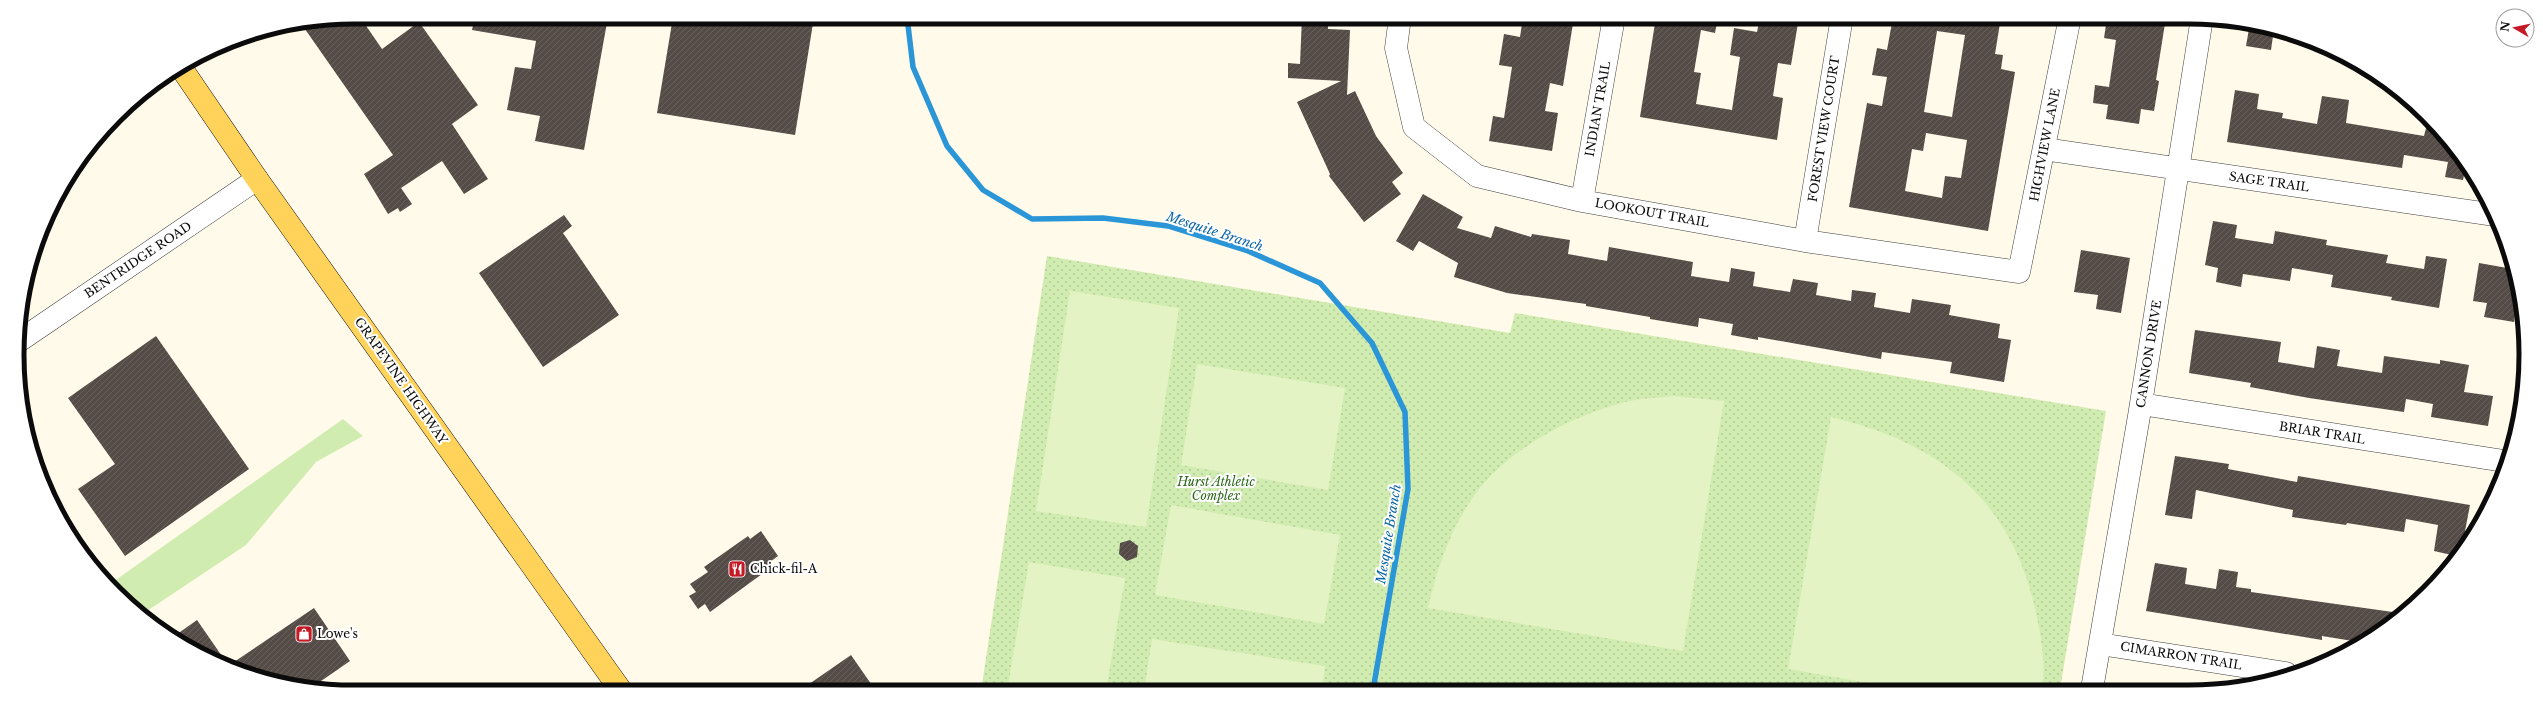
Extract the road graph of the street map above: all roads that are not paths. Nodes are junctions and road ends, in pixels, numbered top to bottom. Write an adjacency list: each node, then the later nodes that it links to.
1 (1399, 24): 10 (street, LOOKOUT TRAIL)
2 (1613, 24): 10 (street, INDIAN TRAIL)
3 (1841, 24): 12 (street, FOREST VIEW COURT)
4 (2069, 24): 7 (street, HIGHVIEW LANE)
5 (2201, 25): 8 (street, CANNON DRIVE)
6 (184, 72): 9 (main road, GRAPEVINE HIGHWAY)
7 (2044, 149): 8 (street, SAGE TRAIL); 13 (street, HIGHVIEW LANE)
8 (2179, 169): 11 (street, SAGE TRAIL); 15 (street, CANNON DRIVE)
9 (257, 179): 14 (street, BENTRIDGE ROAD); 19 (main road, GRAPEVINE HIGHWAY)
10 (1582, 201): 12 (street, LOOKOUT TRAIL)
11 (2488, 214)
12 (1805, 241): 13 (street, LOOKOUT TRAIL)
13 (2019, 272)
14 (25, 337)
15 (2141, 404): 16 (street, BRIAR TRAIL); 17 (street, CANNON DRIVE)
16 (2501, 461)
17 (2100, 644): 18 (street, CIMARRON TRAIL); 20 (street, CANNON DRIVE)
18 (2280, 672)
19 (617, 685)
20 (2093, 685)

